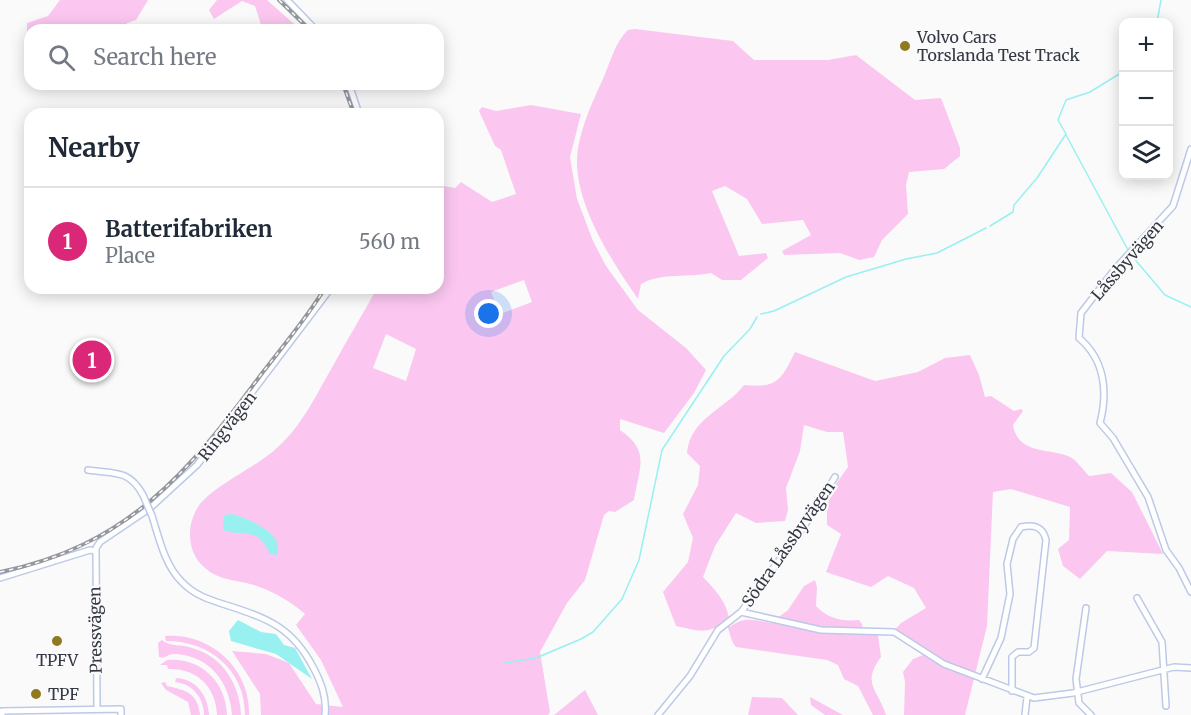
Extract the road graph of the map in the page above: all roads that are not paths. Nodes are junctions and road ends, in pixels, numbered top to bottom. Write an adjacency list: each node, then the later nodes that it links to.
1 (287, 0): 2 (street)
2 (310, 24)
3 (351, 90): 4 (street)
4 (357, 108)
5 (1191, 149): 12 (street, Låssbyvägen)
6 (327, 294): 9 (street, Ringvägen)
7 (88, 470): 26 (street, bridge)
8 (835, 477): 15 (street, Södra Låssbyvägen)
9 (100, 542): 10 (street, Pressvägen)
10 (95, 551): 11 (street); 23 (street, Pressvägen)
11 (0, 578)
12 (1191, 592)
13 (1137, 598): 17 (street)
14 (1086, 608): 20 (street)
15 (741, 612): 18 (street); 27 (street, Södra Låssbyvägen)
16 (1191, 668): 17 (street)
17 (1163, 669): 20 (street); 22 (street)
18 (982, 679): 19 (street); 19 (street)
19 (1012, 691): 21 (street)
20 (1077, 691): 21 (street); 29 (street)
21 (1027, 697): 28 (street)
22 (1166, 706)
23 (97, 709): 24 (street); 25 (street)
24 (121, 712)
25 (2, 715)
26 (325, 715)
27 (658, 715)
28 (1026, 715)
29 (1091, 715)

